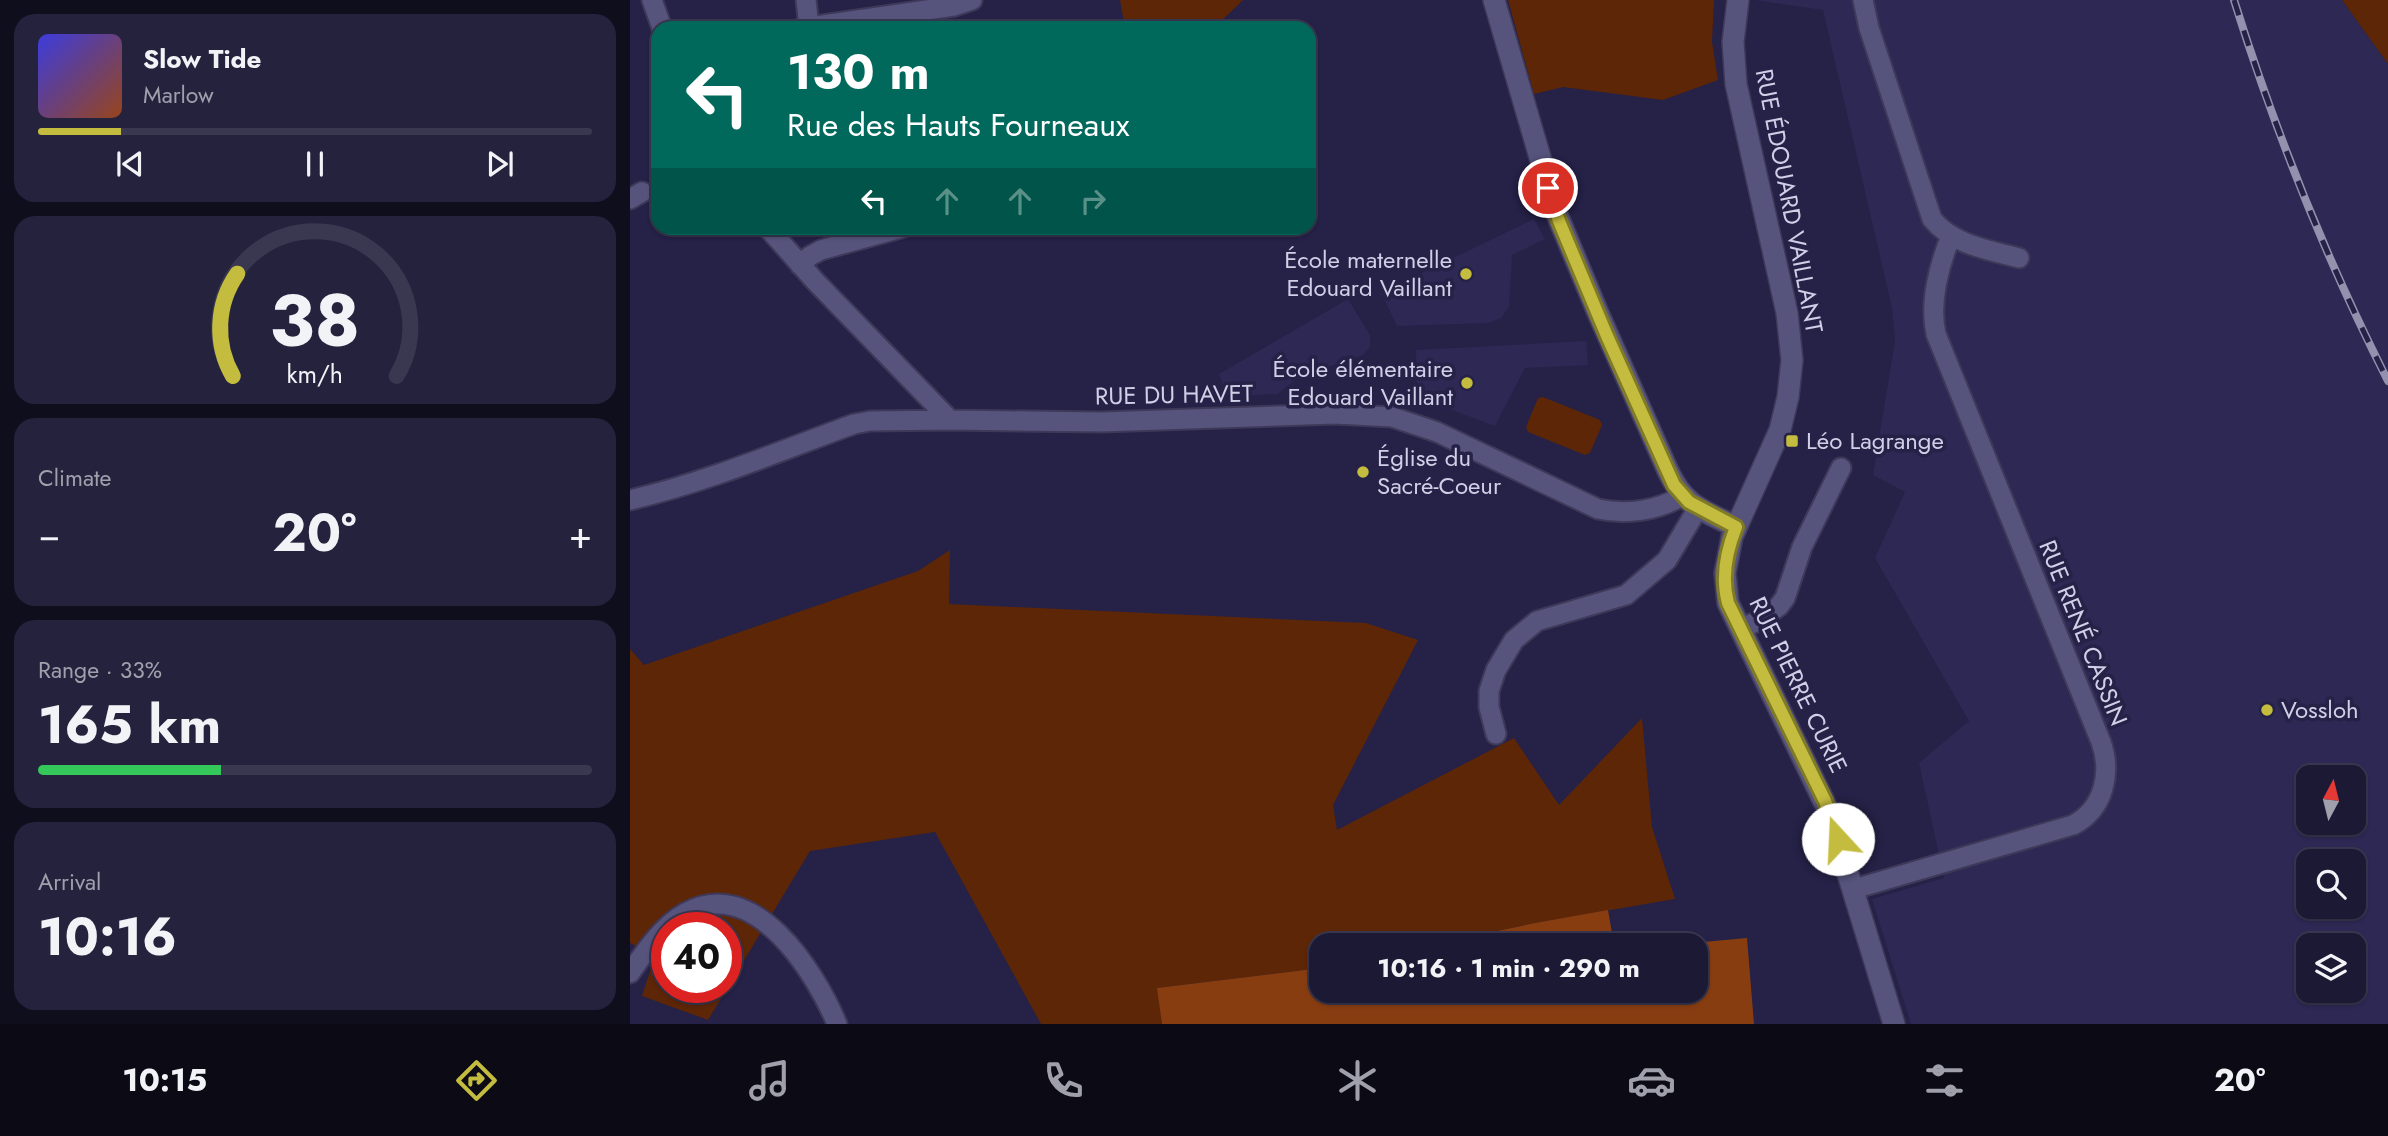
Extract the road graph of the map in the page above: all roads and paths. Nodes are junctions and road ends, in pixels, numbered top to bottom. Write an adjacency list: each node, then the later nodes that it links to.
1 (652, 0): 7 (street)
2 (806, 0): 8 (street)
3 (972, 0): 9 (street)
4 (1494, 0): 18 (street)
5 (1738, 0): 19 (street, RUE ÉDOUARD VAILLANT)
6 (1863, 0): 12 (street)
7 (660, 21)
8 (805, 21)
9 (848, 21)
10 (774, 235): 14 (street)
11 (876, 235): 14 (street)
12 (1951, 236): 13 (street); 22 (street, RUE RENÉ CASSIN)
13 (2019, 258)
14 (800, 265): 15 (street)
15 (950, 420): 17 (street, RUE DU HAVET); 18 (street, RUE DU HAVET)
16 (1841, 468): 20 (street)
17 (630, 500)
18 (1690, 502): 19 (street); 21 (street)
19 (1736, 527): 20 (street, RUE PIERRE CURIE)
20 (1740, 629): 22 (street, RUE PIERRE CURIE)
21 (1496, 734)
22 (1854, 889): 25 (street, RUE PIERRE CURIE)
23 (630, 973): 24 (street)
24 (837, 1024)
25 (1894, 1024)

